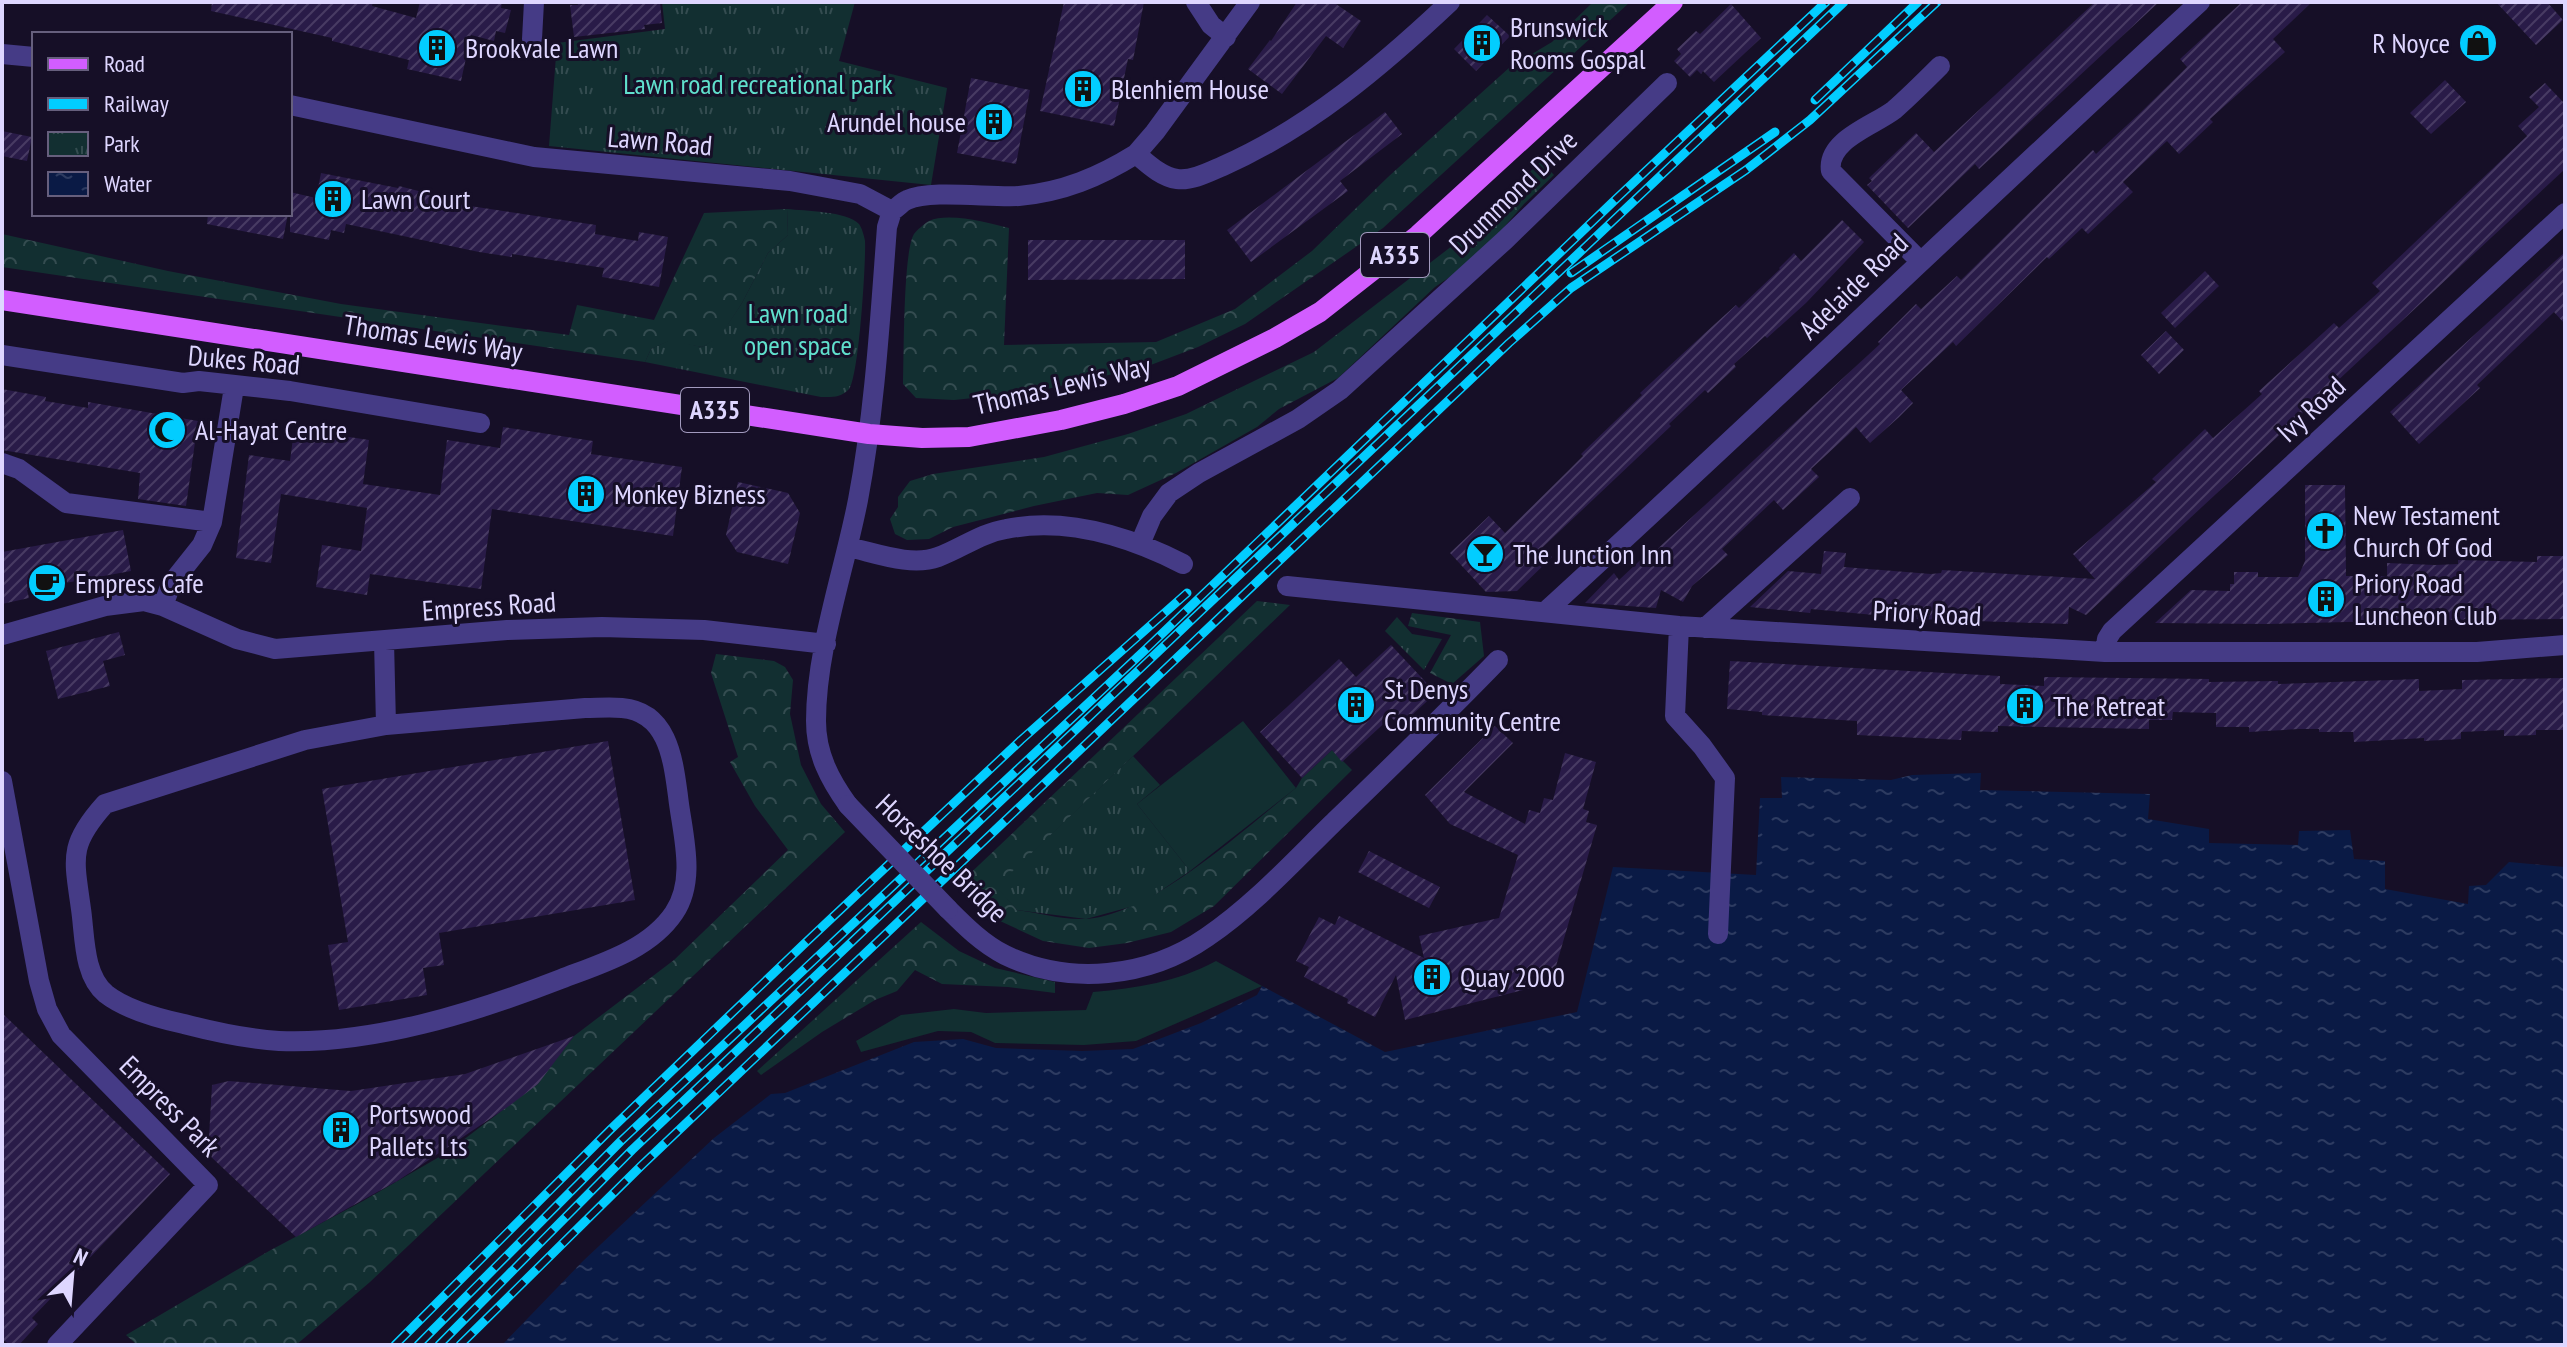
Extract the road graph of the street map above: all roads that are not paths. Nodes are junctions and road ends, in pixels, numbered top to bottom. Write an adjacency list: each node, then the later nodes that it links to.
1 (534, 2): 8 (street)
2 (1196, 2): 7 (street)
3 (1250, 2): 7 (street)
4 (1450, 2): 14 (street)
5 (1673, 2): 22 (main road, Thomas Lewis Way / A335)
6 (2200, 2): 17 (street, Adelaide Road)
7 (1226, 37): 14 (street)
8 (532, 39)
9 (2, 54): 10 (street)
10 (32, 57)
11 (1940, 66): 17 (street)
12 (1667, 83): 26 (street, Drummond Drive)
13 (292, 105): 15 (street, Lawn Road)
14 (1136, 154): 15 (street)
15 (892, 211): 22 (street)
16 (2565, 213): 38 (street, Ivy Road)
17 (1920, 261): 31 (street, Adelaide Road)
18 (2, 300): 22 (main road, Thomas Lewis Way / A335)
19 (2, 355): 20 (street, Dukes Road)
20 (234, 387): 21 (street, Dukes Road); 25 (street)
21 (480, 423)
22 (869, 434): 27 (street, Horseshoe Bridge)
23 (2, 463): 25 (street)
24 (1850, 498): 33 (street)
25 (212, 522): 30 (street)
26 (1140, 544): 27 (street); 28 (street)
27 (848, 547): 36 (street, Horseshoe Bridge)
28 (1183, 564)
29 (1287, 586): 31 (street, Priory Road)
30 (163, 606): 34 (street, Empress Road); 35 (street, Empress Road)
31 (1545, 612): 32 (street, Priory Road)
32 (1679, 626): 33 (street, Priory Road); 42 (street)
33 (1705, 628): 38 (street, Priory Road)
34 (2, 635)
35 (384, 641): 36 (street, Empress Road); 40 (street)
36 (826, 644): 39 (street, Horseshoe Bridge, bridge)
37 (2565, 645): 38 (street, Priory Road)
38 (2105, 652)
39 (1498, 660)
40 (386, 725): 40 (street)
41 (2, 781): 43 (street, Empress Park)
42 (1718, 934)
43 (57, 1345)

